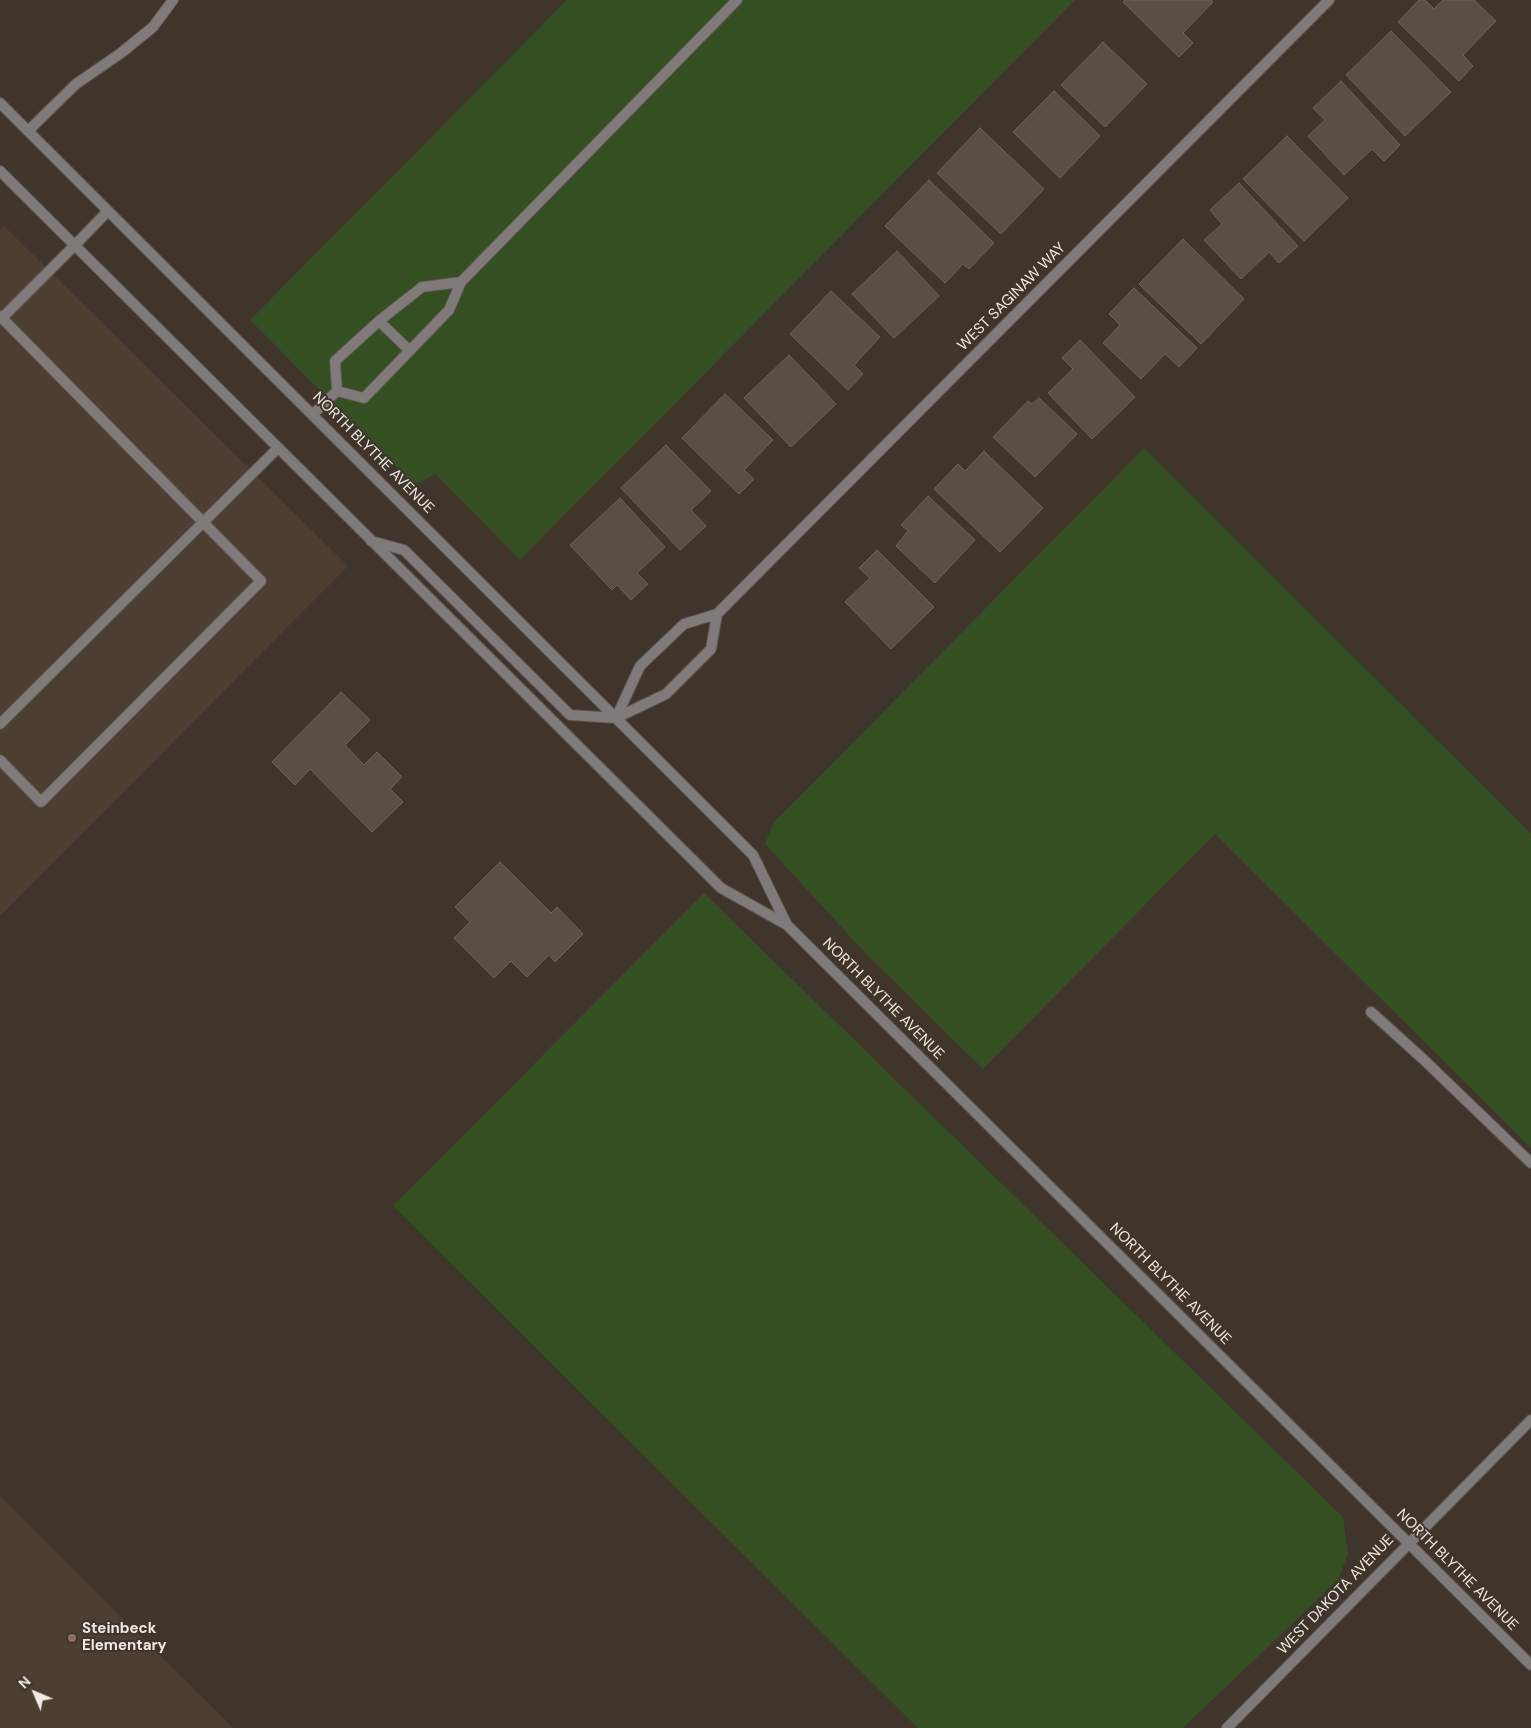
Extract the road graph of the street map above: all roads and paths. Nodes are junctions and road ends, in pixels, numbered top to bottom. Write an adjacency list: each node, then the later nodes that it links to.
1 (173, 0): 5 (street)
2 (737, 0): 9 (street)
3 (1329, 0): 18 (street, WEST SAGINAW WAY)
4 (0, 103): 5 (street, NORTH BLYTHE AVENUE)
5 (28, 131): 7 (street, NORTH BLYTHE AVENUE)
6 (0, 172): 8 (street, NORTH BLYTHE AVENUE)
7 (107, 212): 8 (street); 14 (street, NORTH BLYTHE AVENUE)
8 (74, 246): 10 (street); 15 (street, NORTH BLYTHE AVENUE)
9 (461, 282): 11 (street); 12 (street)
10 (1, 317): 16 (street)
11 (379, 322): 12 (street); 13 (street)
12 (410, 351): 13 (street)
13 (337, 391): 14 (street)
14 (313, 414): 19 (street, NORTH BLYTHE AVENUE)
15 (278, 448): 16 (street); 17 (street, NORTH BLYTHE AVENUE)
16 (203, 522): 20 (street); 21 (street)
17 (371, 541): 19 (street, NORTH BLYTHE AVENUE); 22 (street, NORTH BLYTHE AVENUE)
18 (717, 614): 19 (street, WEST SAGINAW WAY); 19 (street)
19 (616, 718): 22 (street, NORTH BLYTHE AVENUE)
20 (0, 724)
21 (0, 760)
22 (787, 925): 26 (street, NORTH BLYTHE AVENUE)
23 (1371, 1012): 24 (street)
24 (1531, 1163)
25 (1531, 1420): 26 (street, WEST DAKOTA AVENUE)
26 (1408, 1543): 27 (street, NORTH BLYTHE AVENUE); 28 (street, WEST DAKOTA AVENUE)
27 (1531, 1665)
28 (1227, 1728)

